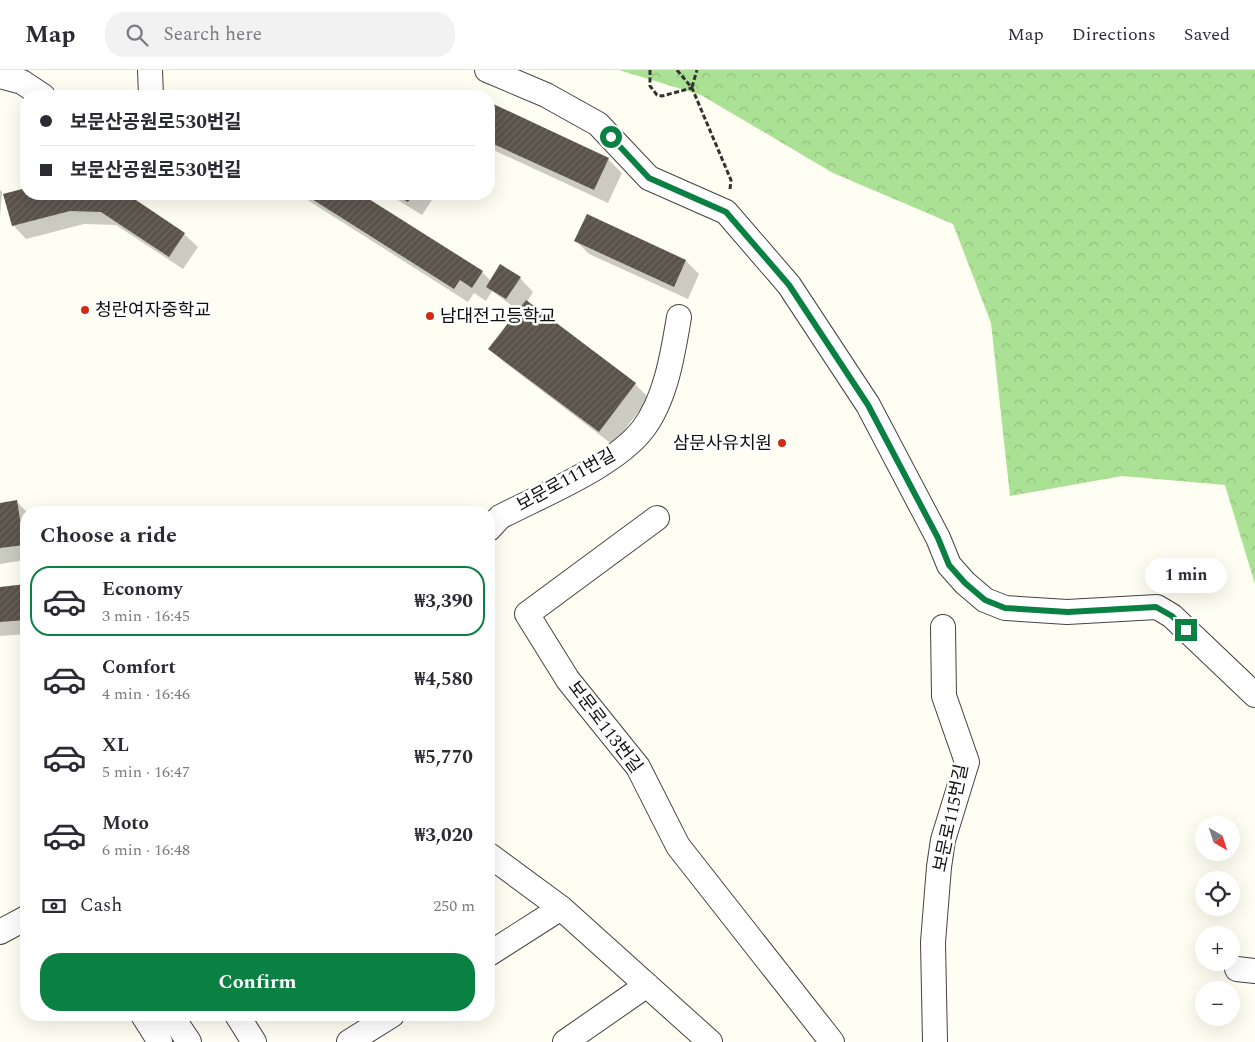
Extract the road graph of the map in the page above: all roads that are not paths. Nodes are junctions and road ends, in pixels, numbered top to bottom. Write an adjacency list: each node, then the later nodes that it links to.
1 (150, 70): 5 (street)
2 (487, 70): 10 (street)
3 (0, 76): 4 (street)
4 (34, 90)
5 (151, 90)
6 (679, 317): 8 (street, 보문로111번길)
7 (657, 518): 27 (street, 보문로113번길)
8 (495, 522)
9 (943, 627): 28 (street, 보문로115번길)
10 (1255, 695)
11 (495, 859): 12 (street)
12 (561, 908): 15 (street); 16 (street)
13 (20, 921): 14 (street)
14 (0, 932)
15 (495, 950)
16 (647, 985): 21 (street); 26 (street)
17 (147, 1021): 22 (street)
18 (175, 1021): 23 (street)
19 (241, 1021): 24 (street)
20 (382, 1021): 25 (street)
21 (703, 1040)
22 (160, 1042)
23 (189, 1042)
24 (254, 1042)
25 (349, 1042)
26 (565, 1042)
27 (832, 1042)
28 (935, 1042)

